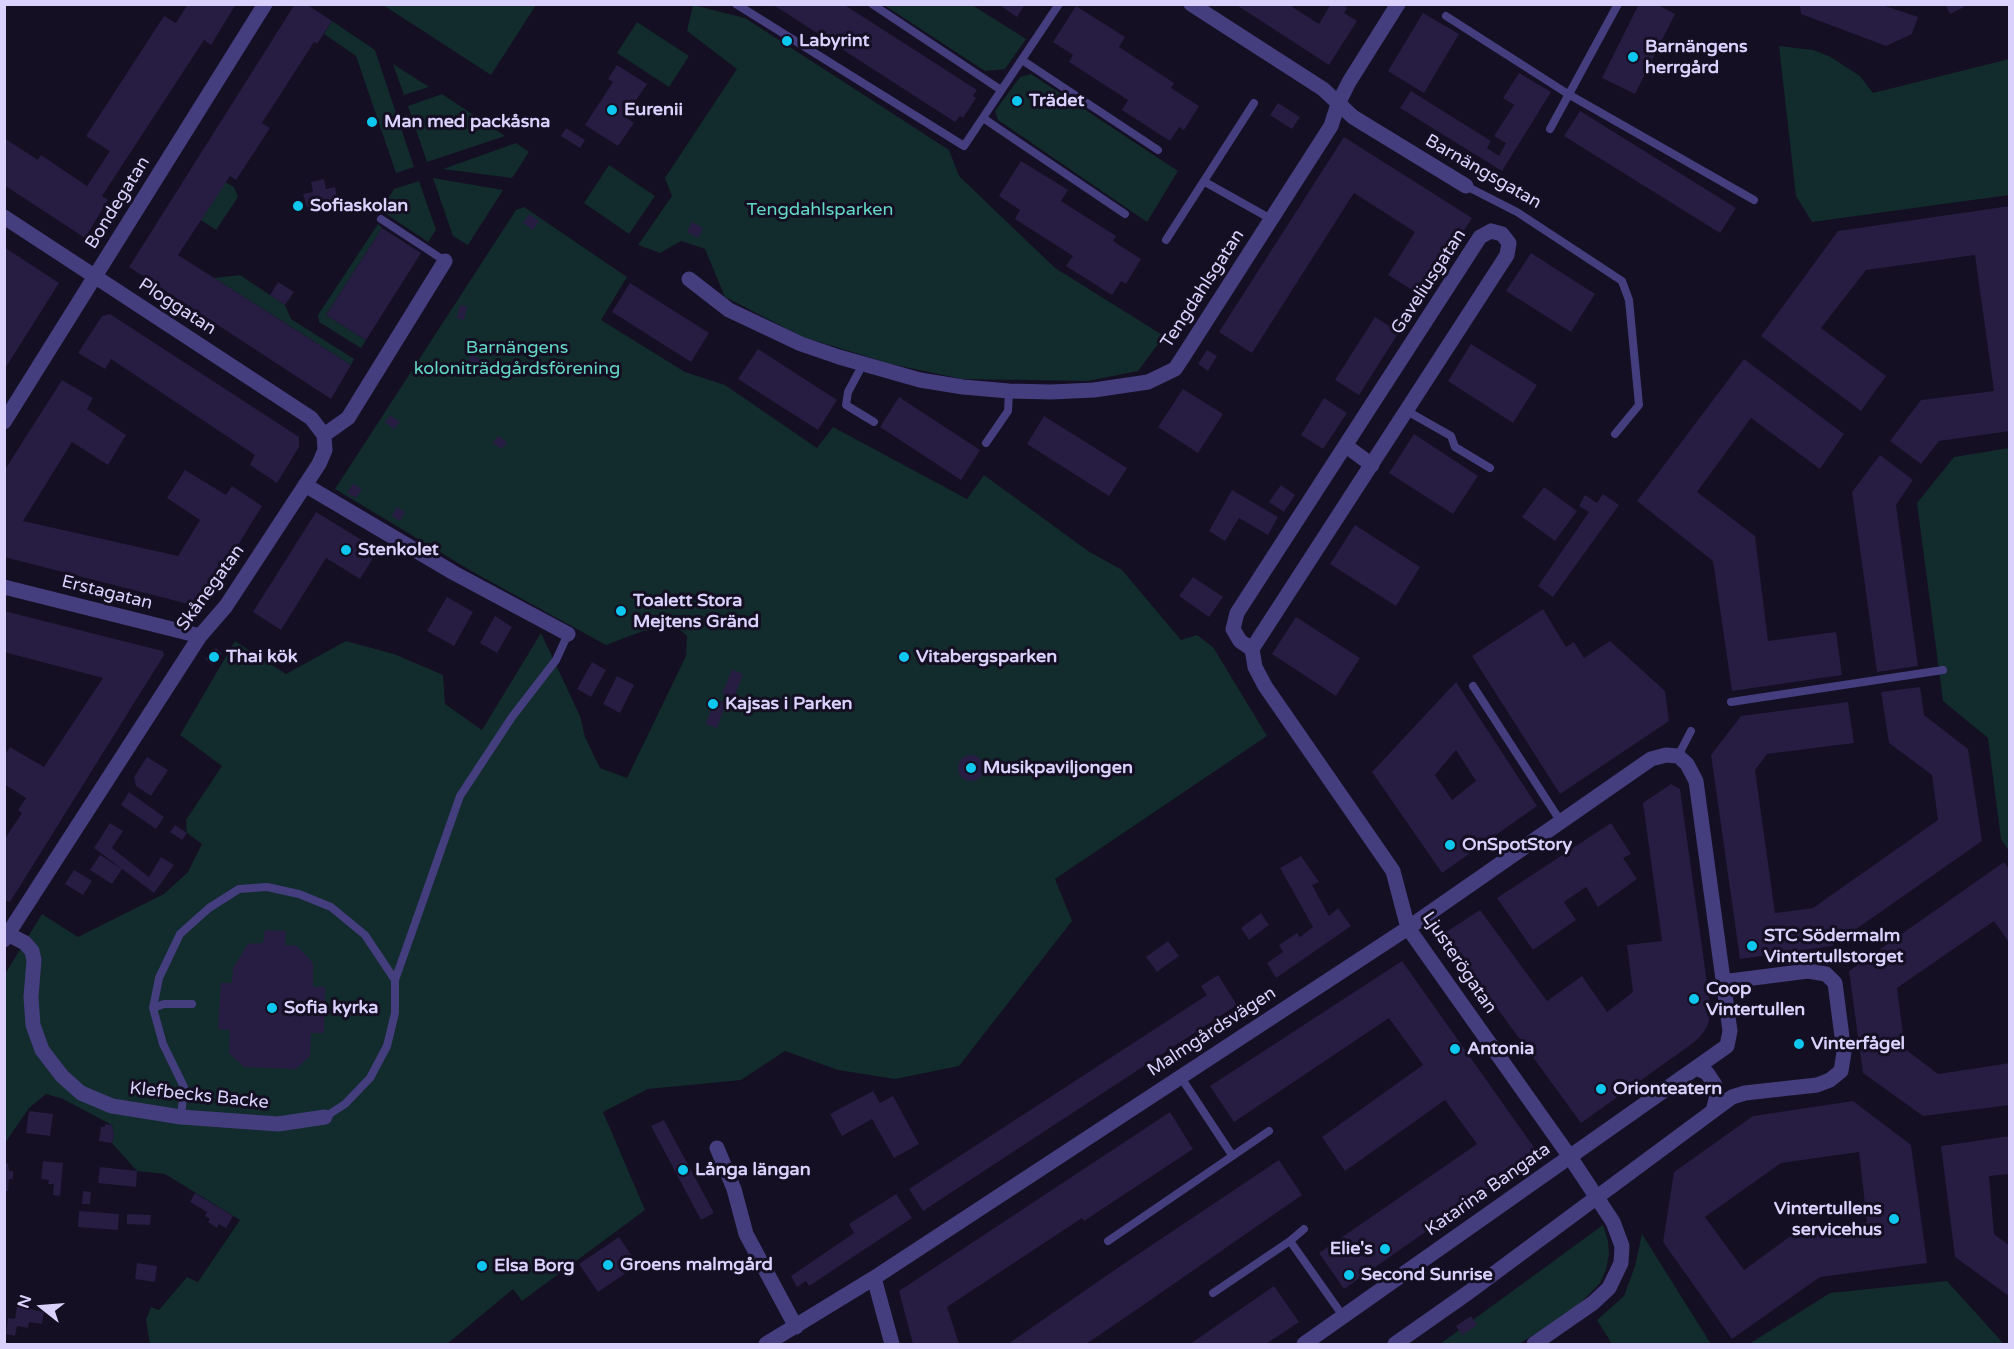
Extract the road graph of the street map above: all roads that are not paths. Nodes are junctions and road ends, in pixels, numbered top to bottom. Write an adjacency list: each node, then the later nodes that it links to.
1 (265, 4): 26 (street, Bondegatan)
2 (736, 4): 14 (lane)
3 (872, 4): 10 (lane)
4 (1059, 4): 9 (lane)
5 (1191, 4): 13 (street, Barnängsgatan)
6 (1398, 4): 13 (street, Tengdahlsgatan)
7 (1617, 4): 11 (lane)
8 (1446, 16): 11 (lane)
9 (1022, 60): 10 (lane); 16 (lane)
10 (1001, 90): 14 (lane)
11 (1568, 94): 15 (lane); 19 (lane)
12 (1254, 104): 17 (lane)
13 (1338, 104): 18 (street, Barnängsgatan); 23 (street, Tengdahlsgatan)
14 (983, 118): 20 (lane)
15 (1550, 129)
16 (1158, 150)
17 (1205, 182): 23 (lane); 24 (lane)
18 (1466, 186): 33 (lane, Barnängsgatan)
19 (1754, 200)
20 (1125, 214)
21 (4, 216): 26 (street, Ploggatan)
22 (381, 219): 25 (lane)
23 (1271, 219): 29 (street, Tengdahlsgatan)
24 (1166, 240)
25 (445, 261): 34 (street)
26 (95, 276): 31 (street, Bondegatan); 34 (street, Ploggatan)
27 (689, 279): 28 (street, Tengdahlsgatan)
28 (863, 364): 29 (street, Tengdahlsgatan); 32 (lane)
29 (1009, 391): 35 (lane)
30 (1407, 411): 36 (street, Gaveliusgatan); 37 (street, Gaveliusgatan); 38 (lane)
31 (4, 422)
32 (874, 422)
33 (1615, 434)
34 (324, 435): 39 (street, Skånegatan)
35 (986, 443)
36 (1346, 446): 37 (street); 43 (street, Gaveliusgatan)
37 (1372, 465): 43 (street, Gaveliusgatan)
38 (1490, 468)
39 (305, 485): 41 (street); 42 (street, Skånegatan)
40 (4, 587): 42 (street, Erstagatan)
41 (568, 634): 52 (lane)
42 (200, 636): 51 (street, Skånegatan)
43 (1252, 649): 50 (street, Ljusterögatan)
44 (1943, 670): 46 (lane)
45 (1473, 686): 49 (lane)
46 (1731, 702)
47 (1691, 731): 48 (lane)
48 (1678, 756): 49 (street, Malmgårdsvägen); 53 (street)
49 (1561, 822): 50 (street, Malmgårdsvägen)
50 (1408, 928): 57 (street, Malmgårdsvägen); 64 (street, Ljusterögatan)
51 (6, 936): 60 (street, Klefbecks Backe)
52 (395, 980): 55 (lane); 59 (lane)
53 (1722, 982): 56 (street, Katarina Bangata); 58 (street)
54 (192, 1004): 55 (lane)
55 (153, 1008): 60 (lane)
56 (1696, 1068): 58 (street); 64 (street, Katarina Bangata)
57 (1180, 1076): 63 (lane); 69 (street, Malmgårdsvägen)
58 (1713, 1111): 65 (street)
59 (325, 1116): 60 (street, Klefbecks Backe)
60 (181, 1118)
61 (1269, 1131): 63 (lane)
62 (717, 1149): 72 (street)
63 (1232, 1155): 67 (lane)
64 (1570, 1157): 65 (street, Ljusterögatan); 71 (street, Katarina Bangata)
65 (1597, 1197): 76 (street); 77 (street, Ljusterögatan)
66 (1304, 1229): 68 (lane)
67 (1108, 1241)
68 (1290, 1241): 70 (lane); 71 (lane)
69 (874, 1278): 72 (street, Malmgårdsvägen); 74 (street)
70 (1213, 1293)
71 (1343, 1316): 75 (street, Katarina Bangata)
72 (789, 1335): 73 (street, Malmgårdsvägen)
73 (766, 1344)
74 (892, 1344)
75 (1304, 1344)
76 (1395, 1344)
77 (1534, 1344)

